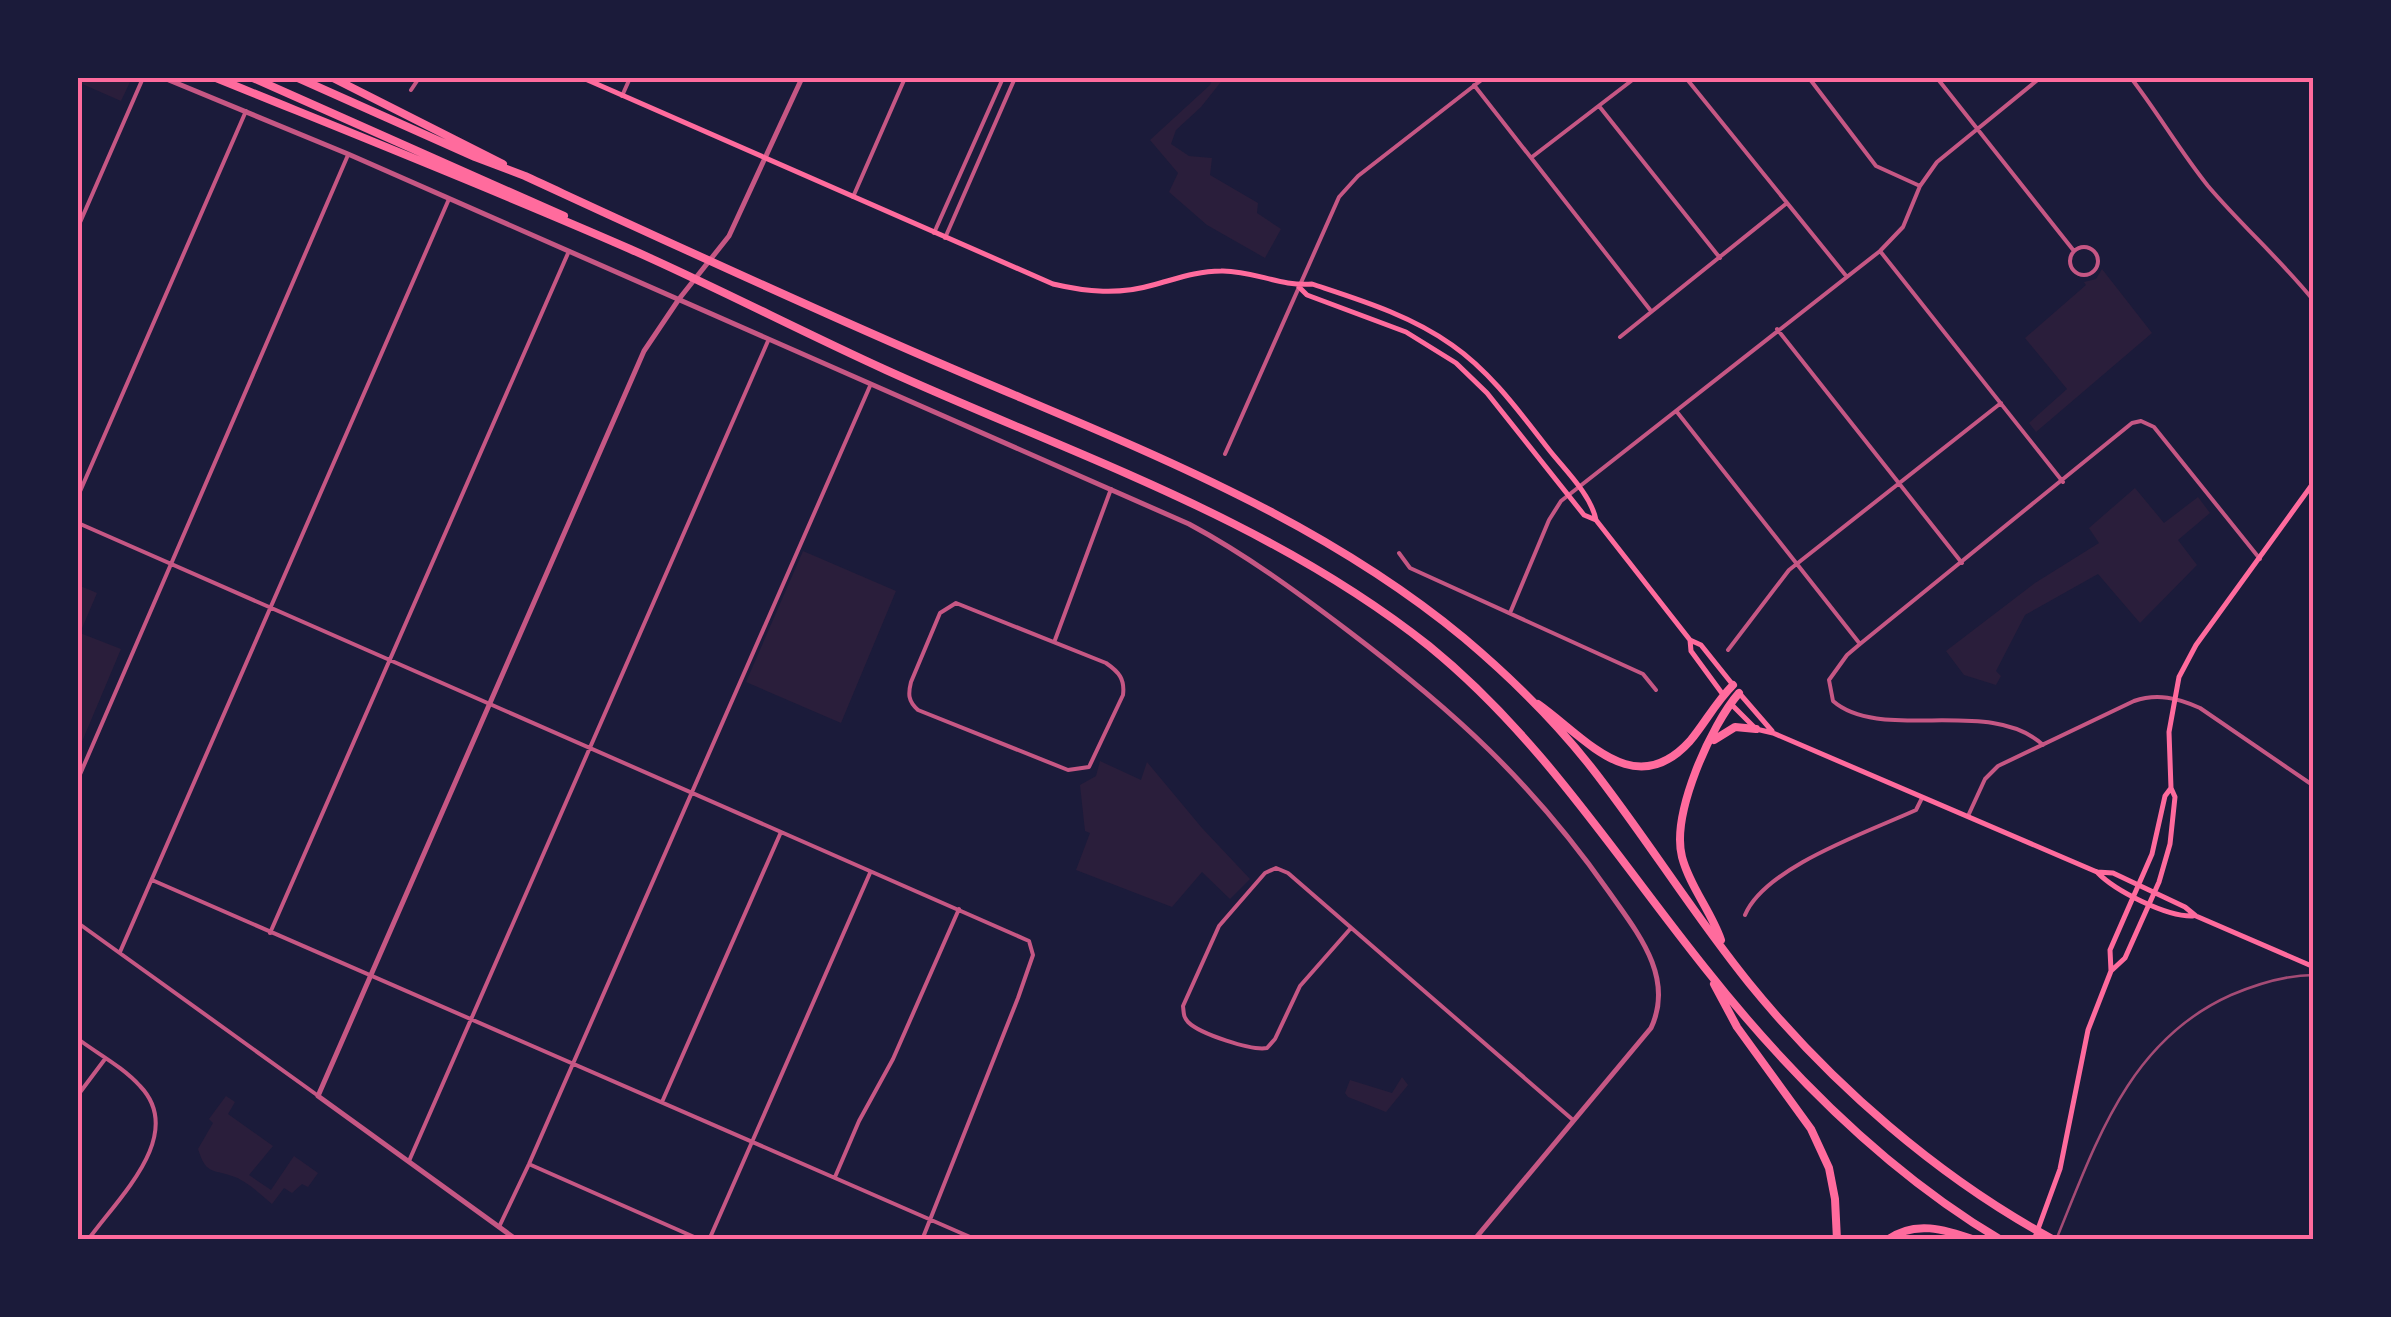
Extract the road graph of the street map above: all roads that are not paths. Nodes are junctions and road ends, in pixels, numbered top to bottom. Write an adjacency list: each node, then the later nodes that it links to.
1 (143, 78): 37 (street)
2 (164, 78): 25 (street)
3 (216, 78): 40 (highway)
4 (253, 78): 40 (highway)
5 (298, 78): 32 (highway)
6 (333, 78): 32 (highway)
7 (418, 78): 22 (street)
8 (582, 78): 23 (main road)
9 (630, 78): 23 (street)
10 (802, 78): 30 (street)
11 (905, 78): 34 (street)
12 (1002, 78): 28 (street)
13 (1016, 78): 31 (street)
14 (1484, 78): 21 (street)
15 (1635, 78): 24 (street)
16 (1686, 78): 36 (street)
17 (1809, 78): 33 (street)
18 (1937, 78): 26 (street)
19 (2040, 78): 26 (street)
20 (2131, 78): 48 (street)
21 (1474, 85): 29 (street); 46 (street)
22 (411, 90)
23 (622, 96): 30 (main road)
24 (1599, 106): 29 (street); 44 (street)
25 (246, 110): 27 (street); 63 (street)
26 (1978, 130): 33 (street); 43 (street)
27 (348, 154): 35 (street); 70 (street)
28 (967, 158): 31 (street); 38 (street)
29 (1532, 158): 49 (street)
30 (766, 160): 34 (main road); 47 (street)
31 (978, 162): 39 (street)
32 (525, 176): 80 (highway)
33 (1920, 186): 42 (street)
34 (853, 198): 38 (main road)
35 (450, 199): 41 (street); 71 (street)
36 (1787, 203): 44 (street); 45 (street)
37 (78, 227)
38 (934, 233): 39 (main road)
39 (945, 238): 46 (main road)
40 (631, 249): 115 (highway)
41 (569, 251): 47 (street); 77 (street)
42 (1880, 251): 45 (street); 54 (street)
43 (2074, 251): 43 (street)
44 (1720, 258): 49 (street)
45 (1847, 277): 50 (street)
46 (1298, 286): 56 (street); 60 (main road); 62 (main road)
47 (679, 299): 52 (street); 84 (street)
48 (2314, 301)
49 (1651, 311): 51 (street)
50 (1777, 329): 55 (street); 59 (street)
51 (1620, 337)
52 (768, 341): 53 (street); 89 (street)
53 (870, 386): 61 (street); 93 (street)
54 (2001, 403): 57 (street); 59 (street)
55 (1677, 412): 60 (street); 69 (street)
56 (1225, 454)
57 (2063, 482): 67 (street); 68 (street)
58 (2314, 482): 67 (main road)
59 (1899, 483): 68 (street); 69 (street)
60 (1578, 487): 62 (street); 64 (main road)
61 (1111, 490): 74 (street); 125 (street)
62 (1568, 494): 64 (main road); 72 (street)
63 (78, 496)
64 (1596, 520): 73 (main road)
65 (78, 524): 70 (street)
66 (1399, 554): 72 (street)
67 (2260, 559): 82 (main road)
68 (1962, 563): 75 (street)
69 (1798, 564): 75 (street); 76 (street)
70 (168, 565): 71 (street); 90 (street)
71 (269, 608): 77 (street); 99 (street)
72 (1510, 613): 79 (street)
73 (1690, 640): 78 (main road); 81 (main road)
74 (1054, 641): 74 (street)
75 (1860, 644): 88 (street)
76 (1728, 650)
77 (390, 659): 84 (street); 110 (street)
78 (1736, 689): 81 (highway); 83 (highway); 86 (main road)
79 (1656, 690)
80 (1522, 692): 81 (highway); 112 (highway)
81 (1723, 694): 83 (main road)
82 (2173, 698): 88 (street); 91 (street); 92 (main road)
83 (1730, 703): 85 (main road); 87 (highway)
84 (490, 704): 89 (street); 117 (street)
85 (1756, 729): 86 (main road); 87 (highway)
86 (1773, 733): 94 (main road)
87 (1710, 743): 112 (highway)
88 (2043, 745): 95 (street)
89 (590, 747): 93 (street); 118 (street)
90 (78, 779)
91 (2314, 786)
92 (2170, 788): 100 (main road); 101 (main road)
93 (692, 792): 96 (street); 121 (street)
94 (1922, 798): 95 (main road); 105 (street)
95 (1968, 816): 98 (main road)
96 (781, 832): 97 (street); 124 (street)
97 (871, 872): 104 (street); 126 (street)
98 (2097, 872): 100 (main road); 102 (main road)
99 (152, 880): 110 (street); 113 (street)
100 (2139, 886): 101 (main road); 102 (main road)
101 (2154, 893): 103 (main road); 106 (main road)
102 (2134, 896): 103 (main road); 116 (main road)
103 (2149, 903): 106 (main road); 116 (main road)
104 (960, 910): 129 (street); 130 (street)
105 (1744, 916)
106 (2196, 916): 114 (main road)
107 (78, 922): 108 (street)
108 (84, 927): 111 (street); 113 (street)
109 (1351, 928): 109 (street); 125 (street)
110 (270, 933): 117 (street)
111 (80, 934)
112 (1724, 949): 144 (highway)
113 (120, 952): 123 (street)
114 (2314, 967)
115 (1707, 971): 132 (highway); 140 (highway)
116 (2111, 971): 143 (main road)
117 (371, 976): 118 (street); 123 (street)
118 (472, 1019): 121 (street); 127 (street)
119 (78, 1039): 120 (street)
120 (105, 1059): 122 (street); 133 (street)
121 (572, 1062): 124 (street); 128 (street)
122 (78, 1095)
123 (318, 1096): 127 (street)
124 (662, 1102): 126 (street)
125 (1573, 1120): 139 (street)
126 (753, 1142): 129 (street); 136 (street)
127 (410, 1161): 131 (street)
128 (530, 1164): 131 (street); 135 (street)
129 (835, 1177): 130 (street)
130 (930, 1220): 137 (street); 138 (street)
131 (499, 1227): 134 (street)
132 (1998, 1238)
133 (88, 1240)
134 (517, 1240)
135 (701, 1240)
136 (709, 1240)
137 (922, 1240)
138 (976, 1240)
139 (1474, 1240)
140 (1838, 1240)
141 (1887, 1240): 142 (highway)
142 (1975, 1240)
143 (2034, 1240)
144 (2054, 1240)

